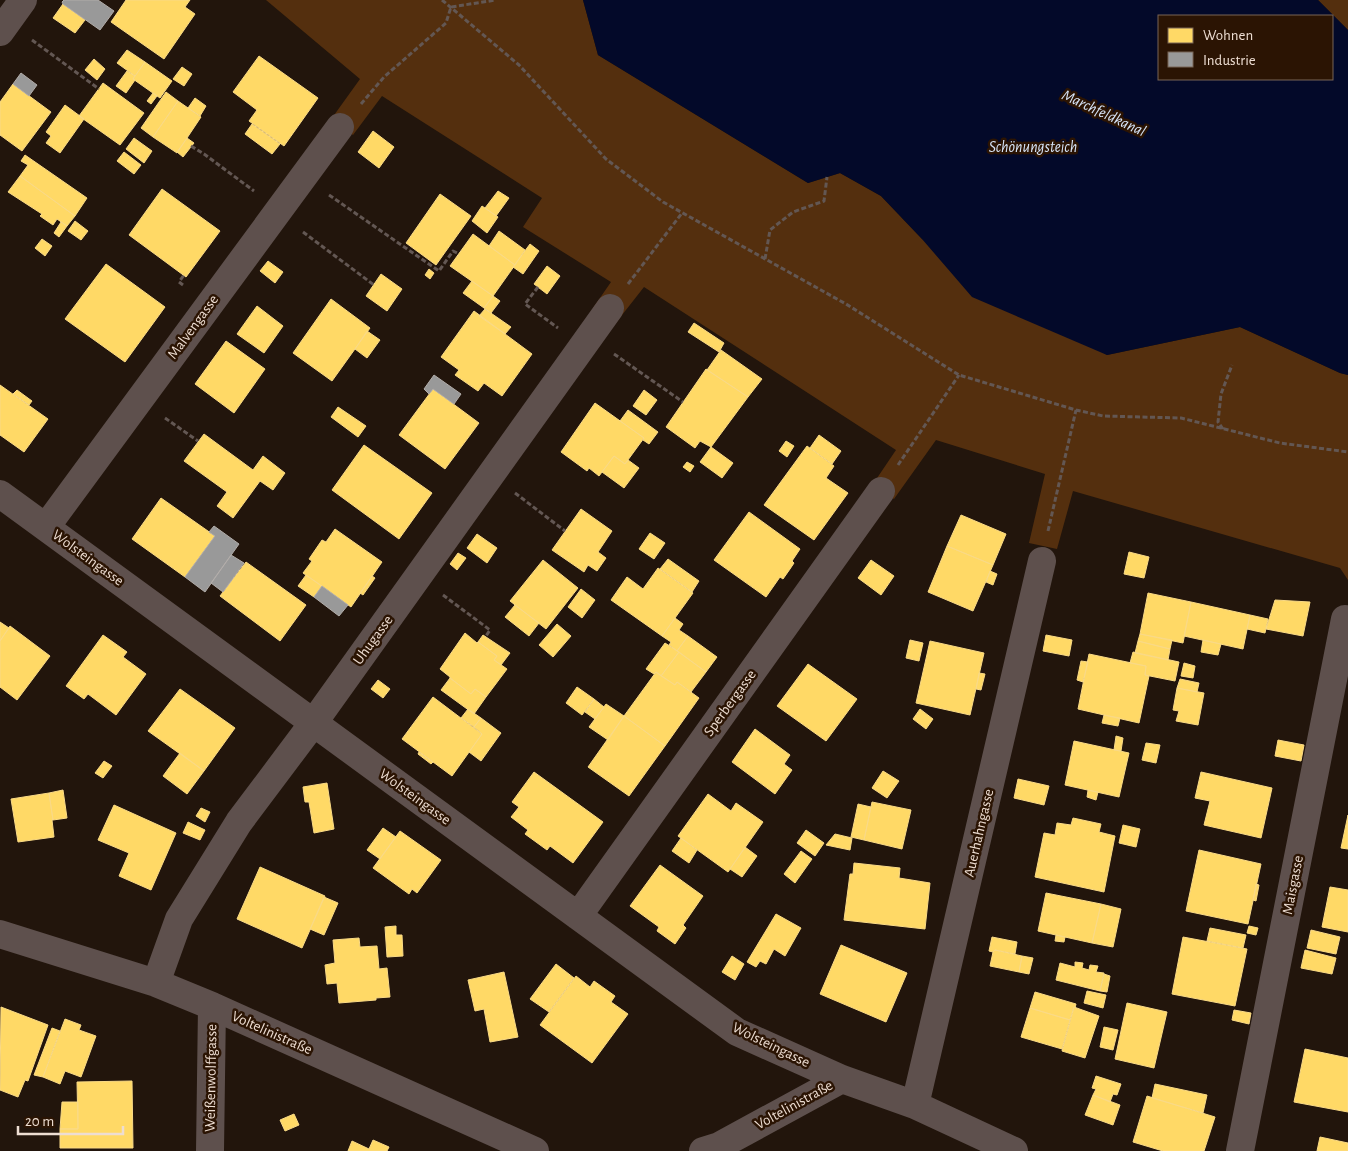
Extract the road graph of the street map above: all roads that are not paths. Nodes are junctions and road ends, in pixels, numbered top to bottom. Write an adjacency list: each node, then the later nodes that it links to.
1 (340, 127): 5 (street, Malvengasse)
2 (610, 308): 8 (street, Uhugasse)
3 (881, 491): 9 (street, Sperbergasse)
4 (0, 494): 5 (street, Wolsteingasse)
5 (46, 527): 8 (street, Wolsteingasse)
6 (1042, 561): 14 (street, Auerhahngasse)
7 (1344, 619): 19 (street, Maisgasse)
8 (314, 722): 9 (street, Wolsteingasse); 11 (street, Uhugasse)
9 (578, 916): 13 (street, Wolsteingasse)
10 (0, 934): 11 (street, Voltelinistraße)
11 (156, 983): 12 (street, Voltelinistraße)
12 (212, 1006): 15 (street, Weißenwolffgasse); 16 (street, Voltelinistraße)
13 (842, 1079): 14 (street, Voltelinistraße); 17 (street, Voltelinistraße)
14 (916, 1105): 18 (street)
15 (210, 1151)
16 (535, 1151)
17 (703, 1151)
18 (1014, 1151)
19 (1240, 1151)

